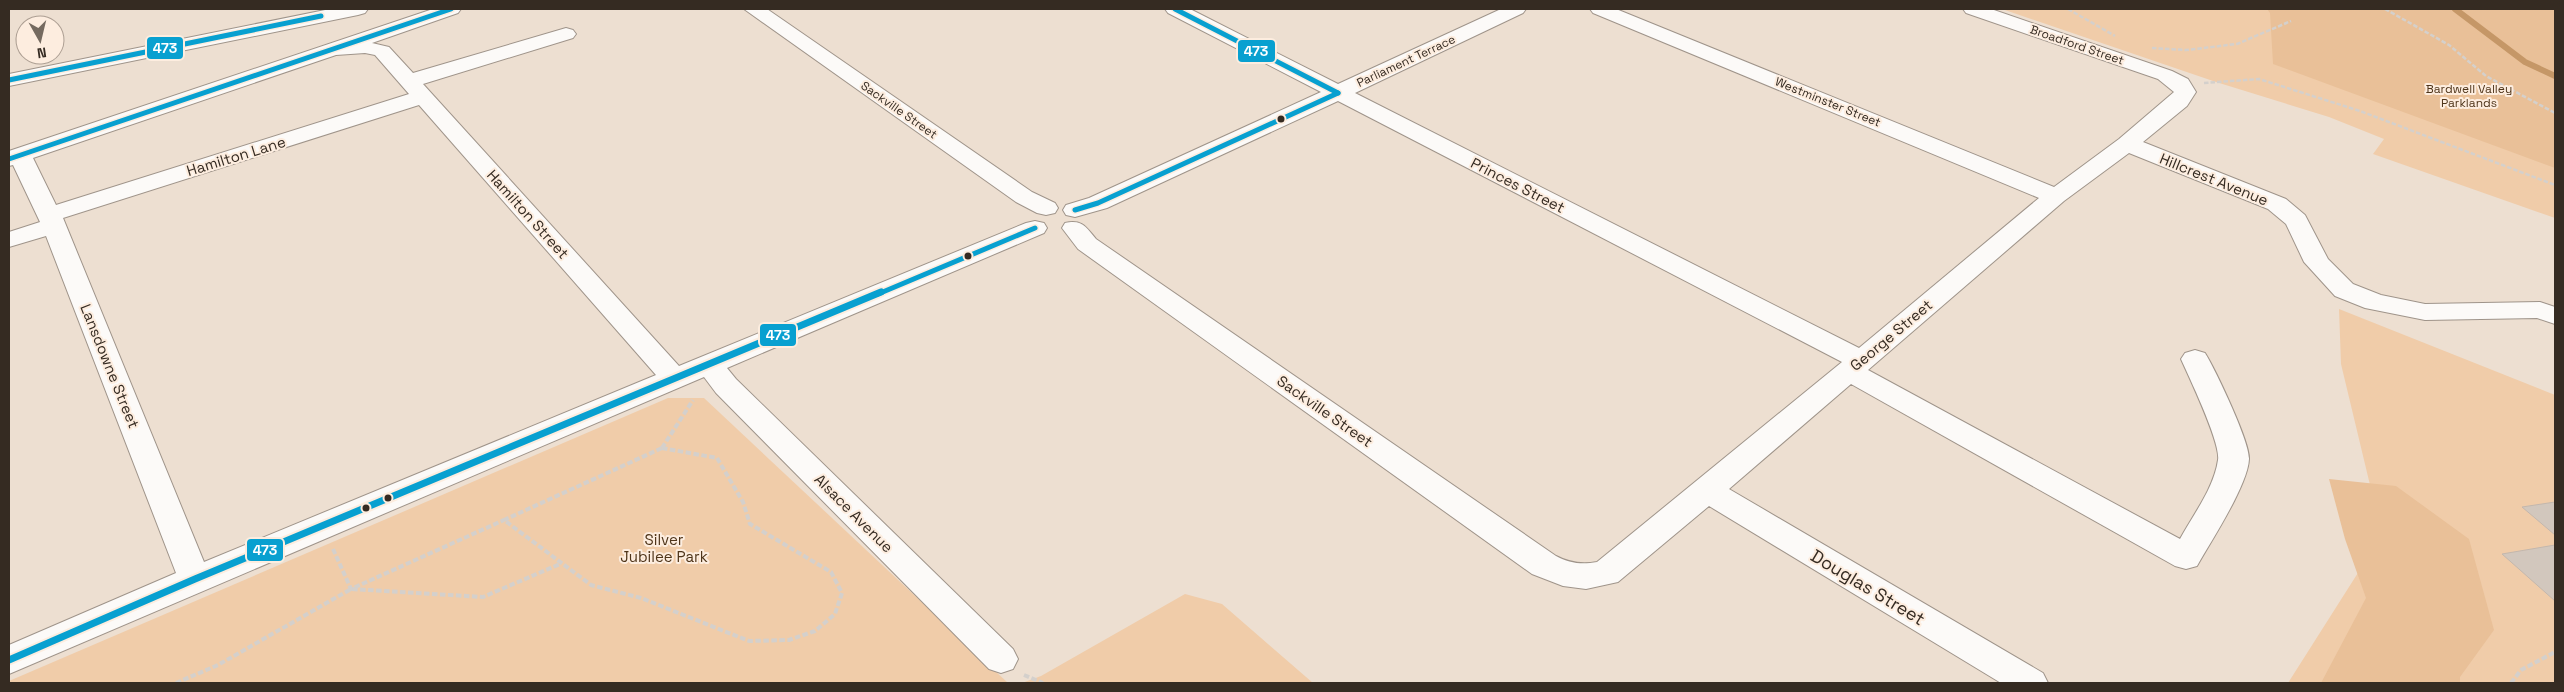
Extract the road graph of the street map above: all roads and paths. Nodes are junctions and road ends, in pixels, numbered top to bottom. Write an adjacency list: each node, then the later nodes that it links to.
1 (358, 9): 14 (street)
2 (451, 9): 12 (street)
3 (754, 9): 23 (street, Sackville Street)
4 (1175, 9): 17 (street, Princes Street)
5 (1516, 9): 17 (street, Parliament Terrace)
6 (1600, 9): 22 (street, Westminster Street)
7 (1973, 9): 13 (street, Broadford Street)
8 (2068, 9): 13 (path)
9 (2384, 9): 18 (path)
10 (2291, 21): 13 (path)
11 (566, 34): 16 (street, Hamilton Lane)
12 (383, 42): 16 (street, Hamilton Street); 20 (street)
13 (2130, 55): 15 (street, Broadford Street)
14 (9, 80)
15 (2180, 84): 19 (street, George Street); 21 (path)
16 (417, 89): 25 (street, Hamilton Lane); 31 (street, Hamilton Street)
17 (1338, 93): 24 (street, Parliament Terrace); 30 (street, Princes Street)
18 (2555, 113)
19 (2127, 144): 22 (street, George Street); 27 (street, Hillcrest Avenue)
20 (14, 157): 25 (street, Lansdowne Street)
21 (2555, 185)
22 (2056, 196): 30 (street, George Street)
23 (1041, 218): 24 (street, Sackville Street); 29 (street)
24 (1075, 219): 37 (street, Sackville Street)
25 (52, 220): 26 (street, Hamilton Lane); 38 (street, Lansdowne Street)
26 (9, 240)
27 (2555, 316)
28 (2195, 359): 30 (street, Princes Street)
29 (709, 364): 31 (street); 41 (street, Alsace Avenue)
30 (1854, 366): 33 (street, George Street)
31 (679, 389): 32 (path); 38 (street)
32 (662, 448): 34 (path); 36 (path)
33 (1706, 490): 37 (street, George Street); 44 (street, Douglas Street)
34 (504, 520): 36 (path); 39 (path)
35 (332, 546): 39 (path)
36 (560, 564): 39 (path)
37 (1586, 577)
38 (194, 579): 42 (street)
39 (351, 589): 43 (path)
40 (2555, 652): 45 (path)
41 (1001, 659)
42 (9, 660)
43 (176, 683)
44 (2030, 683)
45 (2510, 683)

